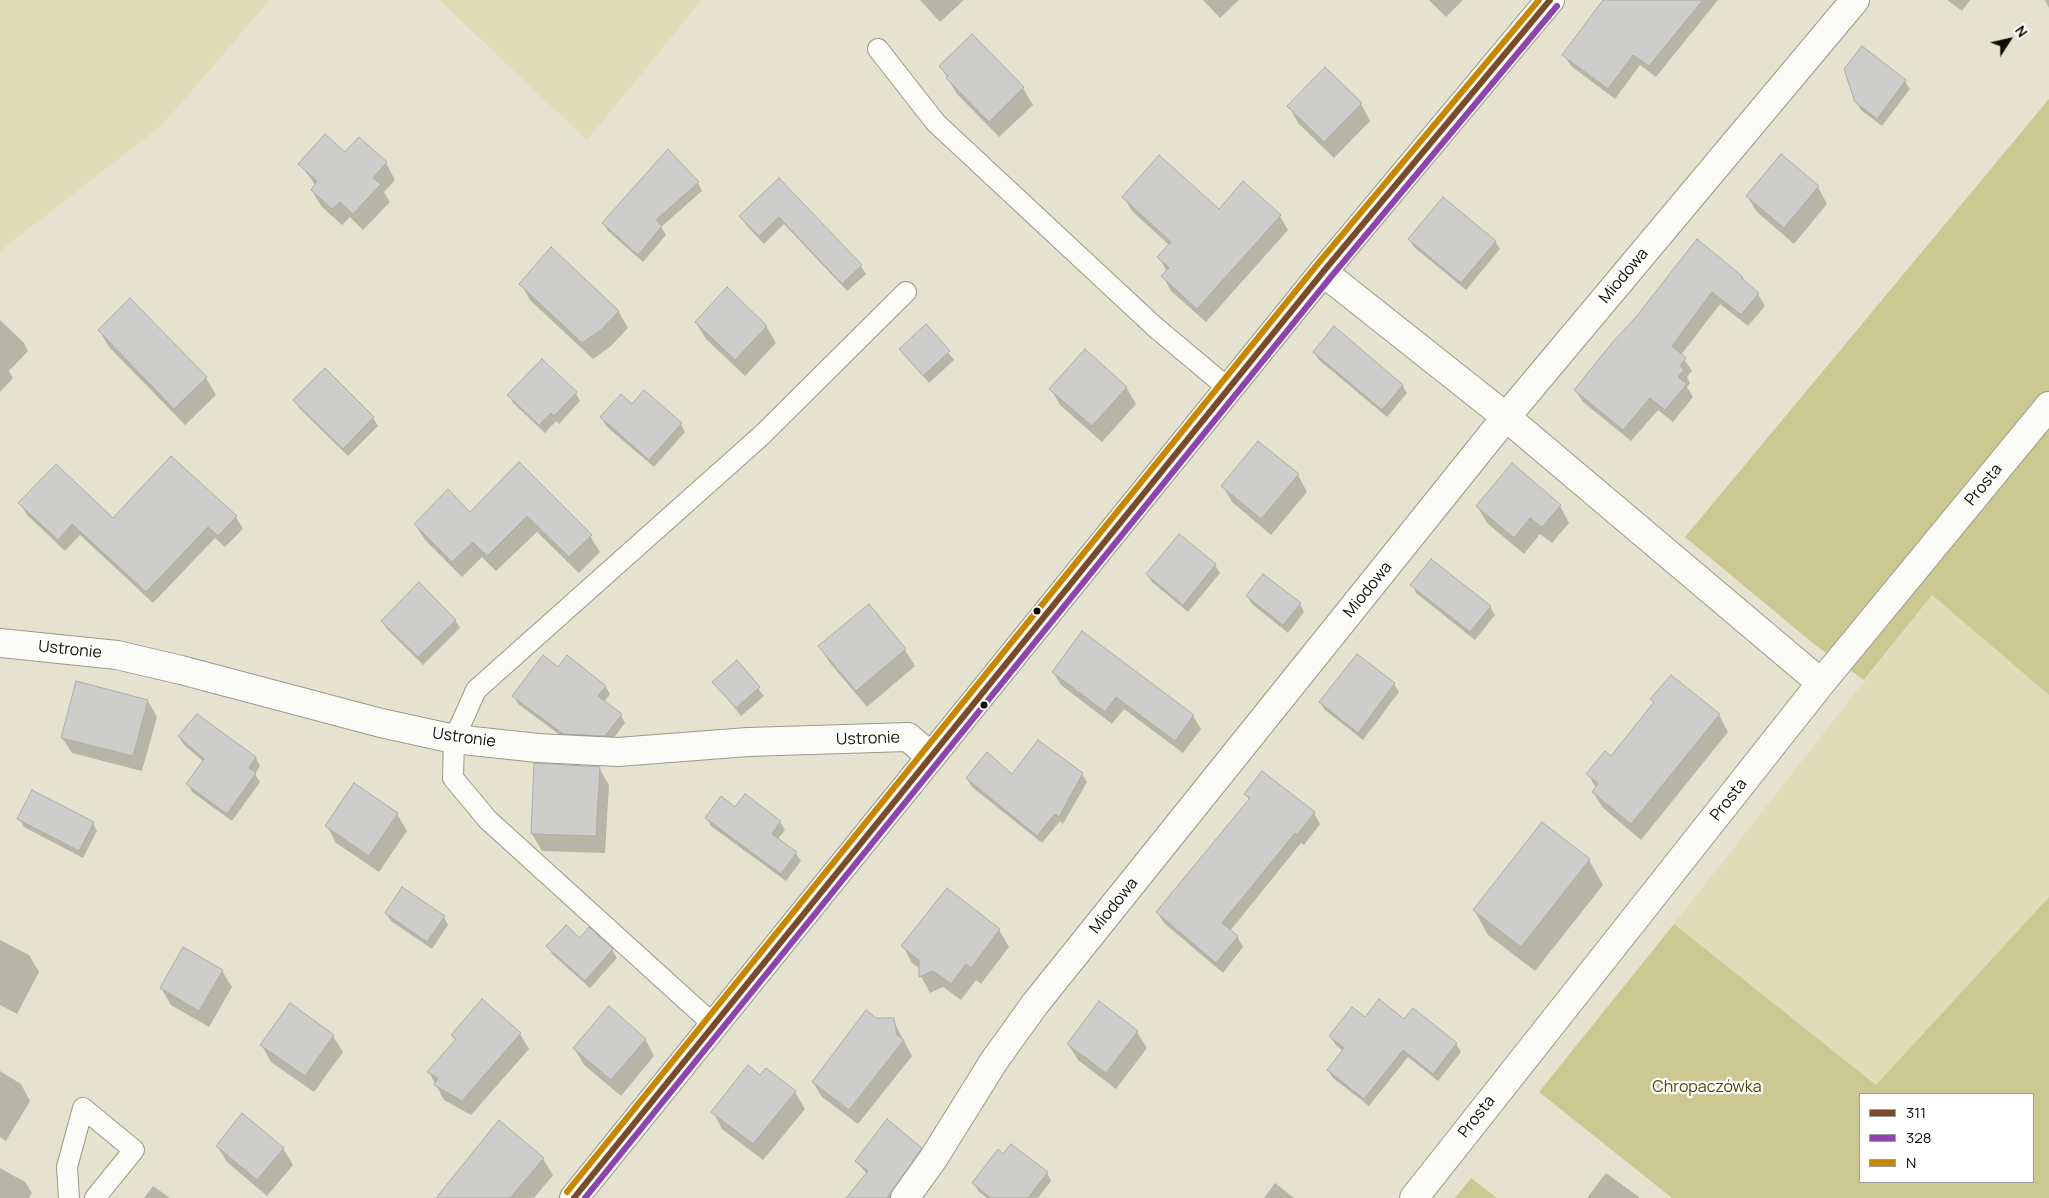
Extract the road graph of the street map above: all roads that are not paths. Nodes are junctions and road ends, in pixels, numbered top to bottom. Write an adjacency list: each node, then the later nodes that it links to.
1 (1550, 0): 4 (street)
2 (1855, 0): 8 (street, Miodowa)
3 (878, 49): 6 (lane)
4 (1323, 272): 6 (street); 8 (street)
5 (906, 292): 11 (lane)
6 (1229, 389): 12 (street)
7 (2049, 406): 10 (street, Prosta)
8 (1506, 417): 10 (street); 17 (street, Miodowa)
9 (0, 643): 11 (street, Ustronie)
10 (1821, 683): 18 (street, Prosta)
11 (454, 739): 12 (street, Ustronie); 13 (lane)
12 (931, 757): 13 (street)
13 (715, 1026): 16 (street)
14 (69, 1198): 15 (lane)
15 (95, 1198)
16 (574, 1198)
17 (905, 1198)
18 (1414, 1198)

